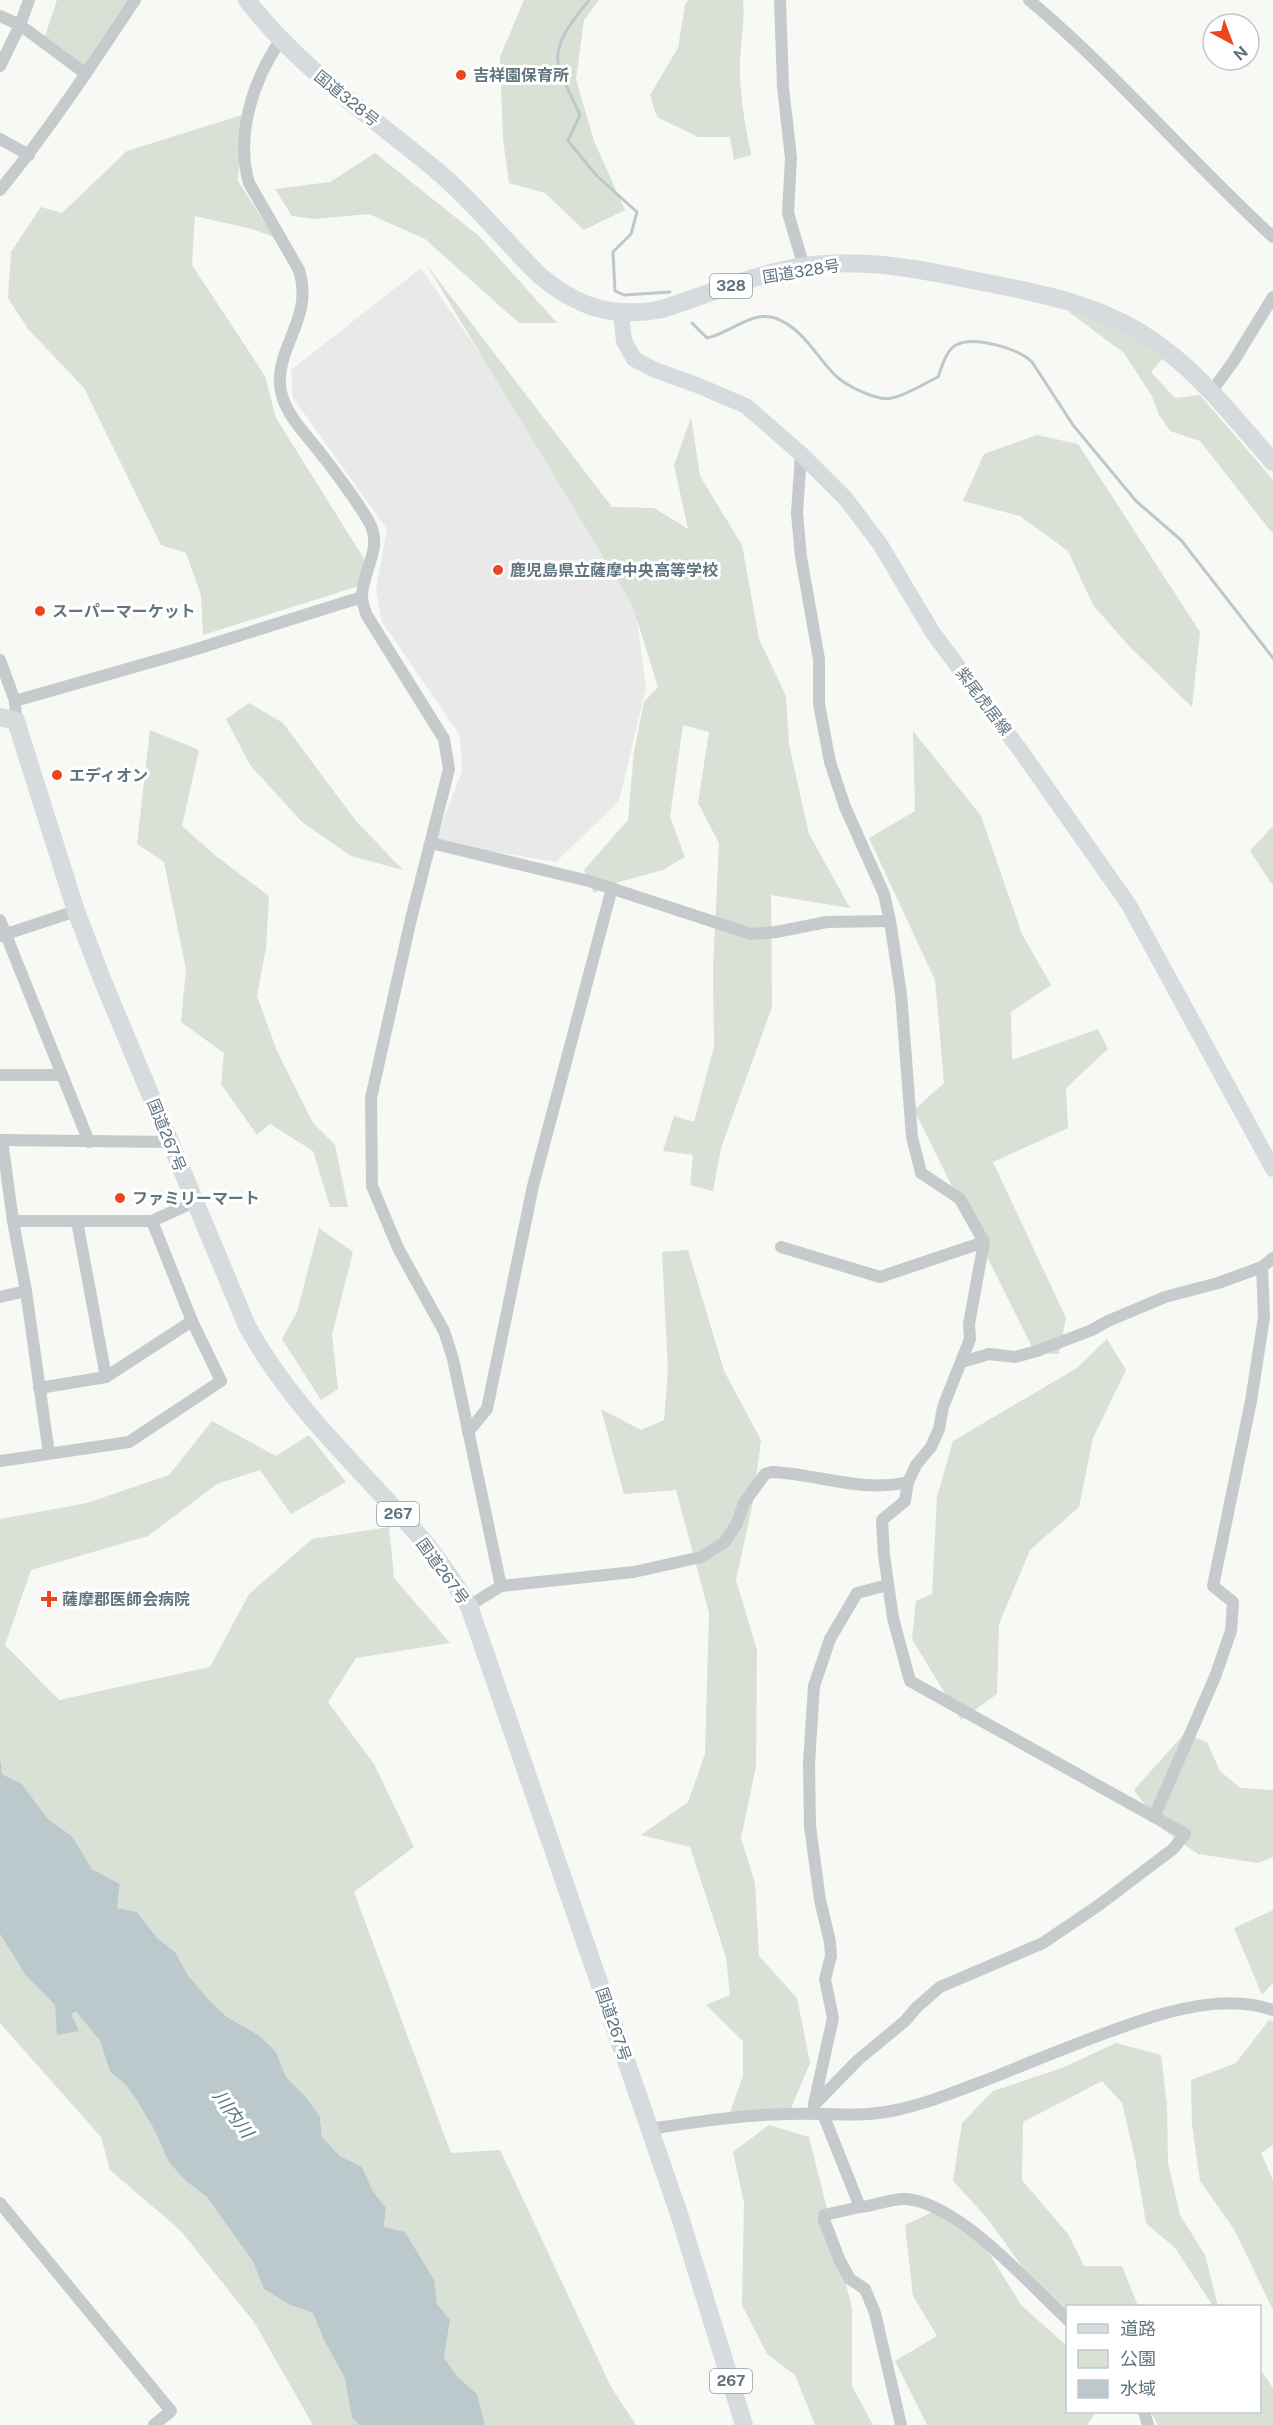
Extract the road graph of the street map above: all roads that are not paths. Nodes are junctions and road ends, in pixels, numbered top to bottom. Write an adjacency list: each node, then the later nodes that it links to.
1 (29, 0): 7 (street)
2 (135, 0): 10 (street)
3 (247, 0): 8 (highway, 国道328号 / 328)
4 (780, 0): 15 (street)
5 (1029, 0): 14 (street)
6 (0, 16): 7 (street)
7 (20, 25): 9 (street); 10 (street)
8 (280, 41): 17 (highway, 国道328号 / 328); 21 (street)
9 (0, 66)
10 (86, 74): 12 (street)
11 (0, 139): 12 (street)
12 (29, 155): 13 (street)
13 (0, 190)
14 (1273, 237)
15 (804, 267): 17 (highway, 国道328号 / 328); 18 (highway, 国道328号 / 328)
16 (1273, 297): 18 (street)
17 (621, 313): 19 (main road, 紫尾虎居線)
18 (1211, 392): 20 (highway, 国道328号 / 328)
19 (801, 454): 29 (street); 36 (main road, 紫尾虎居線)
20 (1273, 462)
21 (362, 597): 23 (street); 25 (street)
22 (0, 660): 23 (street)
23 (15, 701): 24 (street)
24 (8, 719): 27 (highway, 国道267号 / 267)
25 (431, 843): 26 (street); 51 (street)
26 (612, 888): 29 (street); 51 (street)
27 (76, 911): 30 (street); 35 (highway, 国道267号 / 267)
28 (0, 920): 30 (street)
29 (890, 921): 41 (street)
30 (3, 935): 32 (street)
31 (0, 1075): 32 (street)
32 (62, 1075): 34 (street)
33 (1, 1140): 34 (street); 38 (street)
34 (89, 1142): 35 (street)
35 (170, 1142): 37 (highway, 国道267号 / 267)
36 (1273, 1169)
37 (195, 1203): 40 (street); 57 (highway, 国道267号 / 267)
38 (13, 1221): 39 (street); 45 (street)
39 (77, 1221): 40 (street); 49 (street)
40 (152, 1221): 47 (street)
41 (984, 1242): 42 (street); 48 (street)
42 (781, 1247)
43 (1273, 1258): 44 (street)
44 (1262, 1267): 48 (street); 58 (street)
45 (26, 1291): 46 (street); 50 (street)
46 (0, 1297)
47 (192, 1321): 49 (street); 52 (street)
48 (962, 1362): 54 (street)
49 (106, 1377): 50 (street)
50 (39, 1389): 52 (street)
51 (468, 1432): 56 (street)
52 (49, 1454): 53 (street)
53 (0, 1461)
54 (908, 1482): 55 (street); 56 (street)
55 (888, 1585): 58 (street); 60 (street)
56 (501, 1586): 57 (street)
57 (469, 1605): 61 (highway, 国道267号 / 267)
58 (1154, 1817): 60 (street)
59 (1273, 2010): 60 (street)
60 (816, 2111): 61 (street); 63 (street)
61 (650, 2129): 66 (highway, 国道267号 / 267)
62 (0, 2203): 65 (street)
63 (860, 2207): 64 (street); 67 (street)
64 (1066, 2318)
65 (154, 2425)
66 (744, 2425)
67 (901, 2425)

